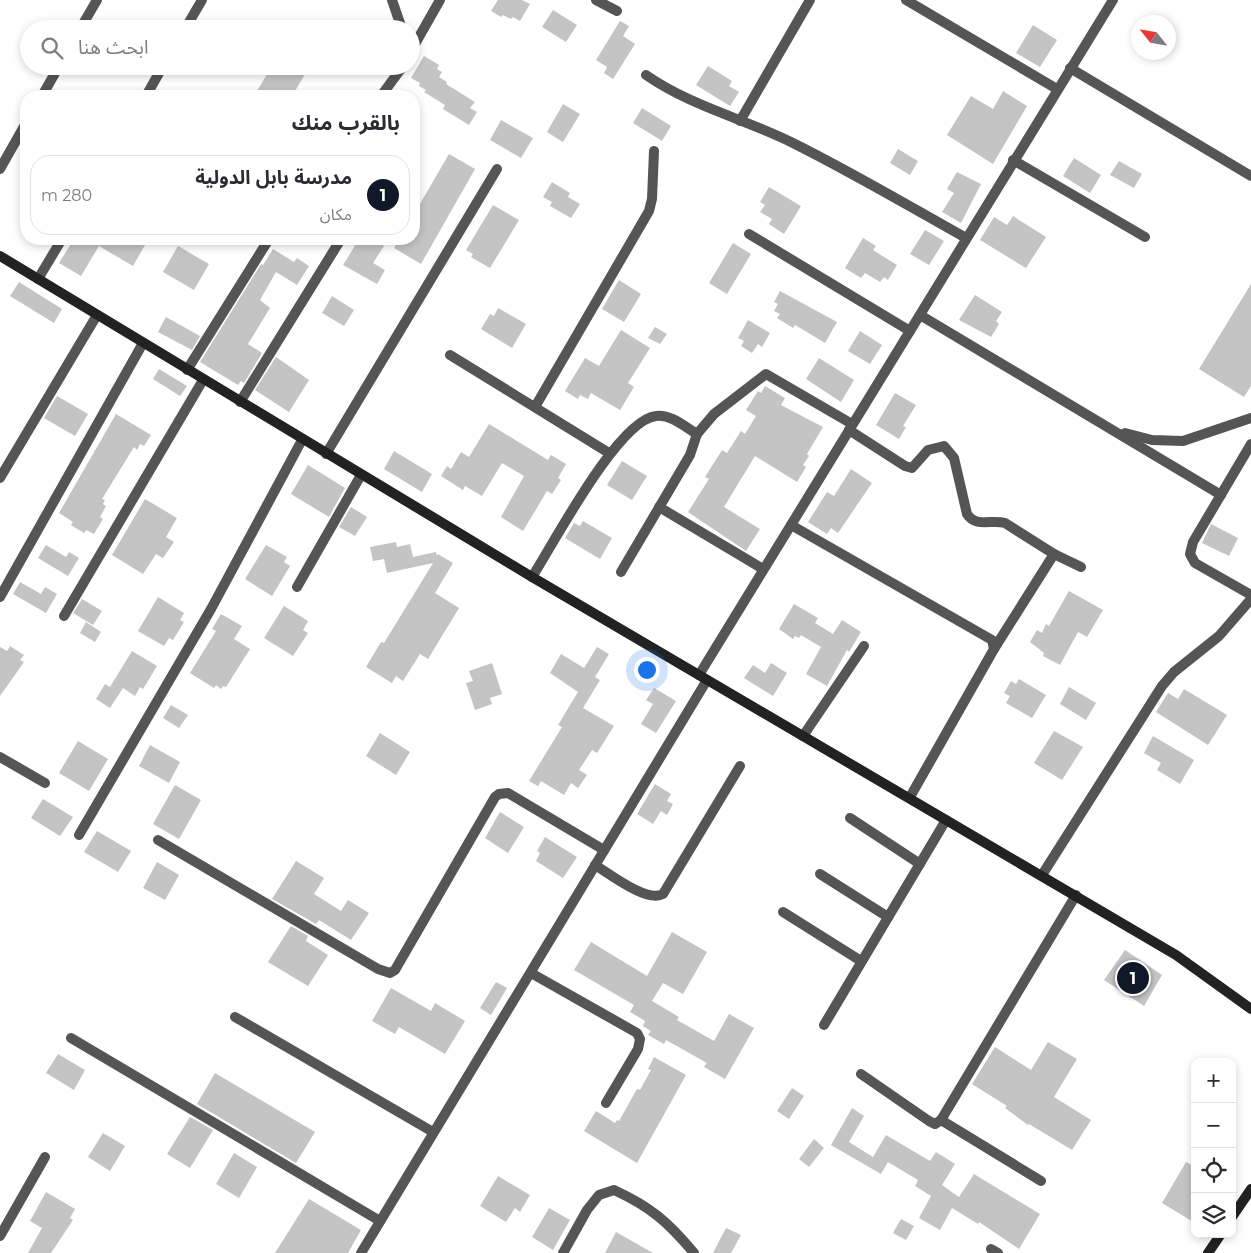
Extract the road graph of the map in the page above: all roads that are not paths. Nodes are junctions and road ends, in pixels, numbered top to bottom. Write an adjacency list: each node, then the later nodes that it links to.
1 (97, 0): 10 (street)
2 (202, 0): 11 (street)
3 (392, 0): 12 (street)
4 (440, 0): 13 (street)
5 (596, 0): 9 (street)
6 (810, 0): 23 (street)
7 (906, 0): 19 (street)
8 (1112, 0): 14 (street)
9 (617, 11)
10 (85, 20)
11 (190, 20)
12 (399, 20)
13 (420, 34)
14 (1070, 68): 19 (street); 29 (street)
15 (54, 75): 20 (street)
16 (158, 75): 21 (street)
17 (396, 75): 22 (street)
18 (646, 75): 23 (street)
19 (1057, 89): 26 (street)
20 (45, 90)
21 (149, 90)
22 (385, 90)
23 (740, 121): 32 (street)
24 (20, 134): 27 (street)
25 (654, 151): 46 (street)
26 (1014, 160): 31 (street); 32 (street)
27 (0, 169)
28 (497, 169): 54 (street)
29 (1251, 176)
30 (749, 234): 40 (street)
31 (1145, 237)
32 (966, 238): 39 (street)
33 (58, 245): 37 (street)
34 (265, 245): 43 (street)
35 (337, 245): 45 (street)
36 (0, 256): 37 (main road)
37 (38, 279): 38 (main road)
38 (97, 315): 41 (main road); 56 (street)
39 (920, 316): 40 (street); 49 (street)
40 (910, 332): 48 (street)
41 (143, 343): 43 (main road); 67 (street)
42 (450, 355): 46 (street)
43 (187, 370): 44 (main road)
44 (204, 380): 45 (main road); 69 (street)
45 (240, 402): 51 (main road)
46 (535, 407): 53 (street)
47 (1251, 418): 49 (street)
48 (850, 427): 50 (street); 59 (street); 60 (street)
49 (1109, 429): 57 (street)
50 (697, 434): 53 (street); 58 (street)
51 (302, 440): 54 (main road); 80 (street)
52 (1251, 444): 57 (street)
53 (609, 453): 64 (street)
54 (326, 454): 55 (main road)
55 (361, 475): 64 (main road); 65 (street)
56 (0, 478)
57 (1221, 495): 66 (street)
58 (659, 507): 62 (street); 63 (street)
59 (791, 525): 62 (street); 71 (street)
60 (1054, 554): 61 (street); 71 (street)
61 (1081, 567)
62 (763, 569): 72 (street)
63 (621, 572)
64 (532, 577): 72 (main road)
65 (297, 587)
66 (1251, 595)
67 (0, 597)
68 (1251, 600): 86 (street)
69 (64, 616)
70 (864, 646): 73 (street)
71 (994, 648): 77 (street)
72 (703, 677): 73 (main road); 82 (street)
73 (803, 736): 77 (main road)
74 (0, 757): 76 (street)
75 (740, 766): 84 (street)
76 (45, 783)
77 (910, 797): 79 (main road)
78 (850, 818): 83 (street)
79 (946, 820): 83 (street); 86 (main road)
80 (80, 835)
81 (158, 840): 82 (street)
82 (604, 850): 84 (street)
83 (920, 864): 89 (street)
84 (595, 865): 91 (street)
85 (820, 874): 89 (street)
86 (1042, 876): 87 (main road)
87 (1076, 895): 92 (main road); 98 (street)
88 (782, 912): 90 (street)
89 (888, 917): 90 (street)
90 (861, 961): 94 (street)
91 (531, 972): 97 (street); 99 (street)
92 (1251, 1009)
93 (235, 1017): 99 (street)
94 (824, 1025)
95 (71, 1038): 105 (street)
96 (861, 1074): 98 (street)
97 (606, 1103)
98 (941, 1120): 101 (street)
99 (433, 1132): 105 (street)
100 (45, 1157): 106 (street)
101 (1041, 1181)
102 (1251, 1189): 103 (main road)
103 (1248, 1201): 104 (main road)
104 (1236, 1213)
105 (380, 1221): 108 (street)
106 (0, 1236)
107 (1218, 1238): 111 (main road)
108 (360, 1253)
109 (563, 1253): 110 (street)
110 (694, 1253)
111 (1208, 1253)

